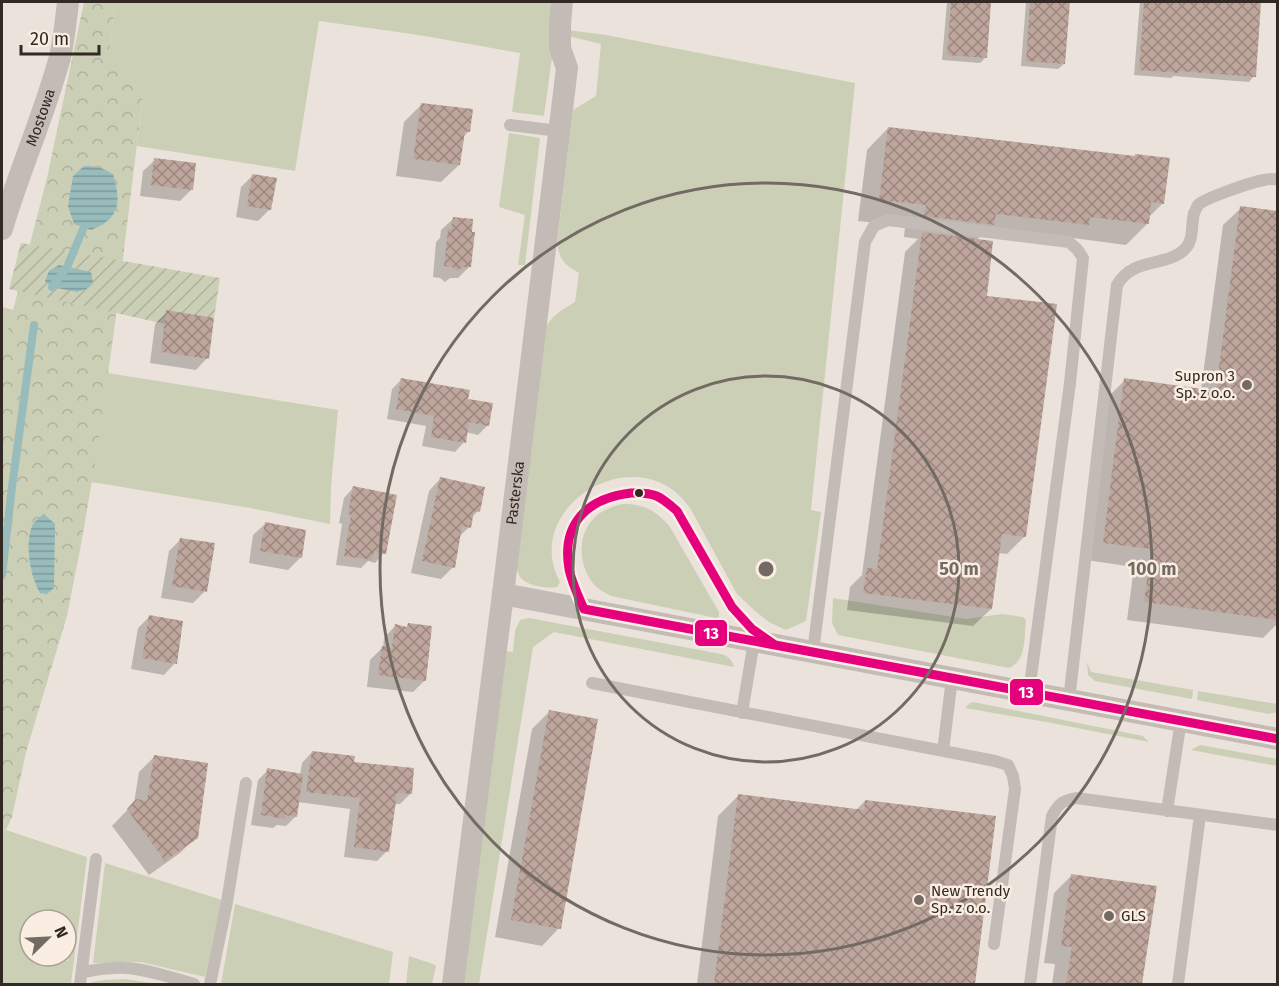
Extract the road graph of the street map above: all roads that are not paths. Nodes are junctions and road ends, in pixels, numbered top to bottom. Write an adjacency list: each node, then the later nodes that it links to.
1 (68, 2): 6 (street, Mostowa)
2 (562, 2): 4 (street, Pasterska)
3 (510, 124): 4 (lane)
4 (559, 131): 8 (street, Pasterska)
5 (1278, 178): 15 (lane)
6 (7, 195): 7 (street, Mostowa)
7 (2, 229)
8 (503, 594): 9 (street); 29 (street, Pasterska)
9 (584, 609): 10 (street); 10 (lane)
10 (764, 643): 11 (street); 16 (lane)
11 (813, 652): 12 (street); 14 (lane)
12 (952, 678): 14 (street); 19 (lane)
13 (592, 683): 16 (lane)
14 (1029, 692): 15 (street)
15 (1069, 700): 17 (street)
16 (742, 712): 19 (lane)
17 (1181, 720): 18 (street); 21 (lane)
18 (1278, 739)
19 (943, 751): 25 (lane)
20 (246, 783): 28 (lane)
21 (1167, 811): 22 (lane); 30 (lane)
22 (1200, 815): 23 (lane); 31 (lane)
23 (1278, 825)
24 (96, 860): 26 (lane)
25 (994, 944)
26 (81, 978): 27 (lane)
27 (194, 984)
28 (210, 984)
29 (453, 984)
30 (1030, 984)
31 (1178, 984)

